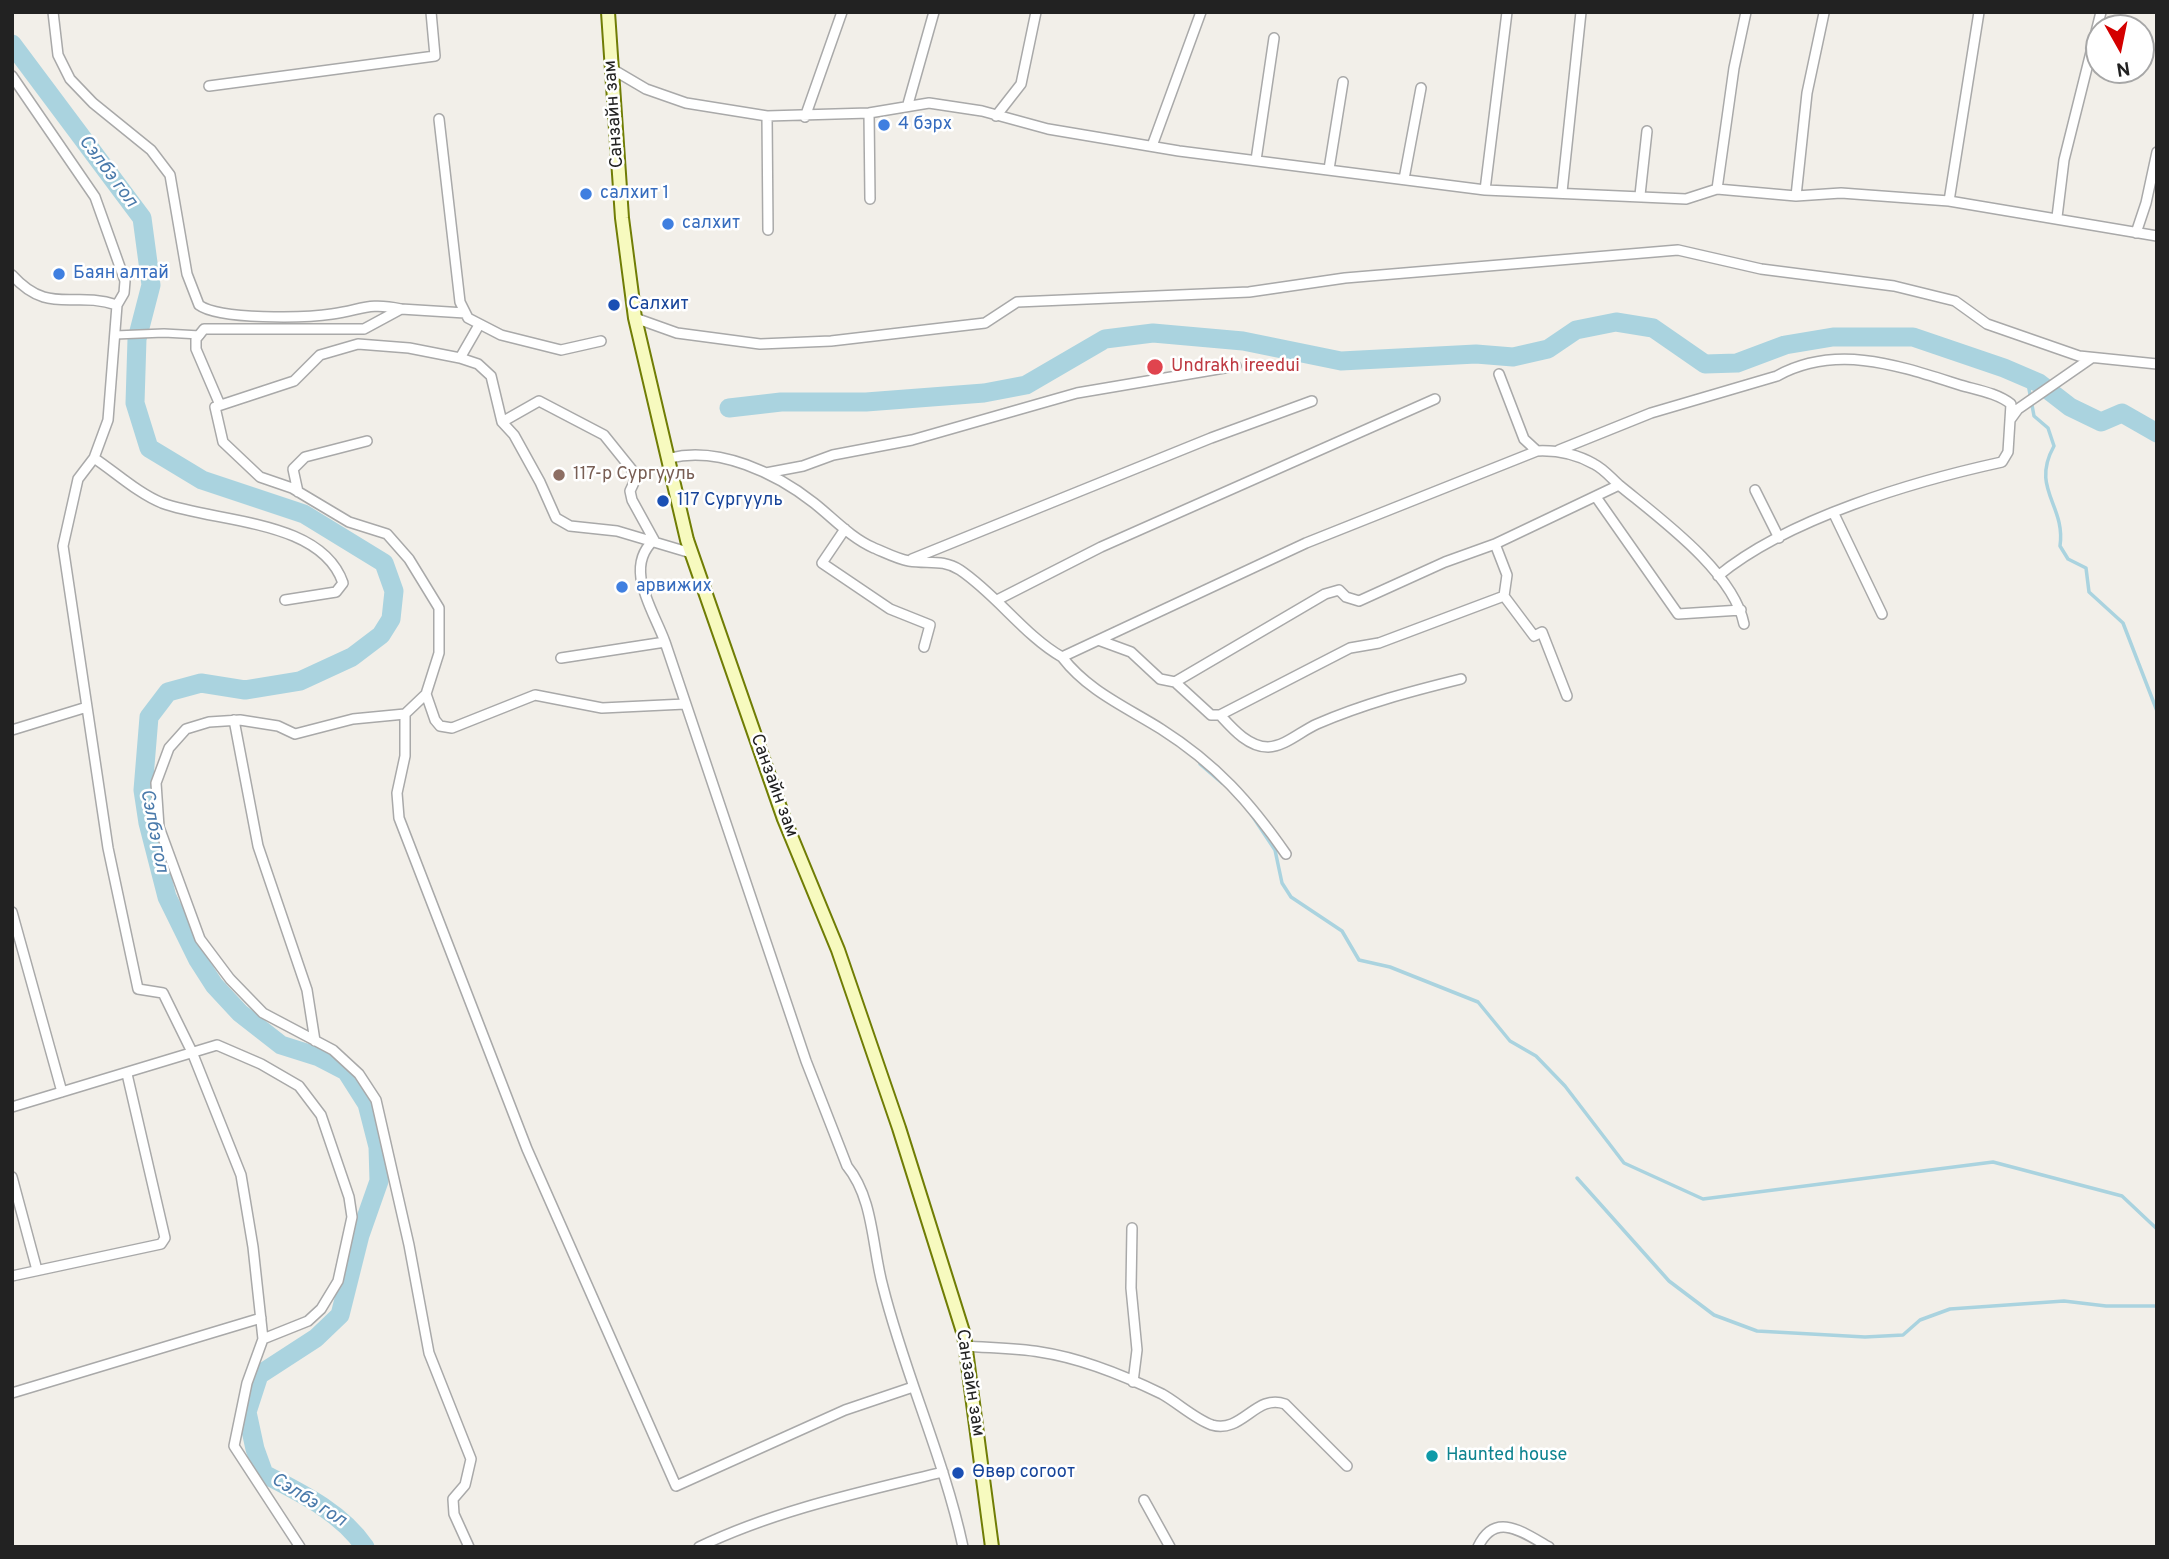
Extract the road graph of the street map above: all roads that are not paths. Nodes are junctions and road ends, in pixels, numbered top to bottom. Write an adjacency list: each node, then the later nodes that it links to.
1 (53, 12): 45 (street)
2 (431, 12): 18 (street)
3 (842, 12): 24 (street)
4 (934, 12): 20 (street)
5 (1036, 12): 23 (street)
6 (1201, 12): 27 (street)
7 (1507, 12): 33 (street)
8 (1581, 12): 34 (street)
9 (1746, 12): 32 (street)
10 (1979, 12): 38 (street)
11 (2101, 12): 39 (street)
12 (607, 13): 15 (main road, Санзайн зам)
13 (1824, 13): 36 (street)
14 (1274, 38): 29 (street)
15 (612, 69): 22 (street); 47 (main road, Санзайн зам)
16 (12, 76): 44 (street)
17 (1343, 82): 30 (street)
18 (209, 86)
19 (1421, 88): 31 (street)
20 (908, 104): 21 (street); 23 (street)
21 (869, 113): 24 (street); 37 (street)
22 (767, 116): 24 (street); 40 (street)
23 (996, 116): 27 (street)
24 (805, 117)
25 (439, 118): 46 (street)
26 (1647, 131): 35 (street)
27 (1152, 146): 29 (street)
28 (2157, 152): 41 (street)
29 (1256, 160): 30 (street)
30 (1329, 169): 31 (street)
31 (1404, 179): 33 (street)
32 (1717, 189): 35 (street); 36 (street)
33 (1485, 190): 34 (street)
34 (1562, 192): 35 (street)
35 (1640, 195)
36 (1796, 196): 38 (street)
37 (870, 199)
38 (1949, 201): 39 (street)
39 (2057, 217): 41 (street)
40 (768, 230)
41 (2136, 233): 42 (street)
42 (2157, 236)
43 (12, 275): 44 (street)
44 (117, 305): 49 (street)
45 (401, 309): 46 (street); 50 (street)
46 (465, 313): 48 (street)
47 (635, 318): 53 (street); 66 (main road, Санзайн зам)
48 (479, 325): 51 (street); 52 (street)
49 (115, 335): 50 (street); 65 (street)
50 (200, 335): 59 (street)
51 (601, 341)
52 (460, 358): 59 (street); 61 (street)
53 (2090, 359): 54 (street); 60 (street)
54 (2157, 364)
55 (1236, 366): 67 (street)
56 (1499, 374): 64 (street)
57 (1435, 399): 82 (street)
58 (1312, 401): 78 (street)
59 (220, 405): 70 (street)
60 (2010, 421): 63 (street); 72 (street)
61 (502, 422): 75 (street); 75 (street)
62 (367, 441): 70 (street)
63 (1559, 450): 64 (street); 68 (street)
64 (1537, 451): 86 (street)
65 (94, 458): 81 (street); 96 (street)
66 (670, 458): 67 (street); 77 (main road, Санзайн зам)
67 (766, 472): 73 (street)
68 (1619, 485): 71 (street); 79 (street)
69 (1755, 489): 74 (street)
70 (298, 492): 93 (street)
71 (1596, 497): 76 (street); 83 (street)
72 (1834, 514): 74 (street); 84 (street)
73 (845, 529): 78 (street); 88 (street)
74 (1779, 538): 79 (street)
75 (654, 540): 77 (street); 87 (street)
76 (1495, 544): 80 (street); 92 (street)
77 (691, 552): 114 (main road, Санзайн зам)
78 (907, 561): 82 (street)
79 (1718, 576): 83 (street)
80 (1504, 596): 94 (street); 98 (street)
81 (285, 600)
82 (999, 600): 89 (street)
83 (1741, 610): 85 (street)
84 (1882, 614)
85 (1744, 624)
86 (1101, 641): 89 (street); 92 (street)
87 (664, 642): 90 (street); 95 (street)
88 (924, 647)
89 (1062, 657): 101 (street)
90 (561, 658)
91 (1461, 679): 98 (street)
92 (1175, 682): 98 (street)
93 (426, 694): 95 (street); 97 (street)
94 (1567, 696)
95 (685, 704): 116 (street)
96 (87, 707): 100 (street); 104 (street)
97 (405, 714): 99 (street); 116 (street)
98 (1220, 715)
99 (234, 720): 103 (street); 103 (street)
100 (12, 730)
101 (1286, 854)
102 (12, 912): 106 (street)
103 (316, 1041): 122 (street)
104 (192, 1052): 105 (street); 112 (street); 113 (street)
105 (127, 1074): 106 (street); 110 (street)
106 (62, 1092): 107 (street)
107 (12, 1107)
108 (12, 1177): 110 (street)
109 (1132, 1228): 115 (street)
110 (37, 1270): 111 (street)
111 (12, 1276)
112 (261, 1318): 113 (street); 117 (street)
113 (263, 1339): 121 (street)
114 (965, 1346): 115 (street); 125 (main road, Санзайн зам)
115 (1133, 1382): 118 (street)
116 (913, 1387): 119 (street)
117 (12, 1393)
118 (1347, 1466)
119 (943, 1472): 123 (street); 124 (street)
120 (1144, 1500): 126 (street)
121 (300, 1547)
122 (469, 1547)
123 (699, 1547)
124 (962, 1547)
125 (992, 1547)
126 (1170, 1547)
127 (1478, 1547): 128 (street)
128 (1549, 1547)

